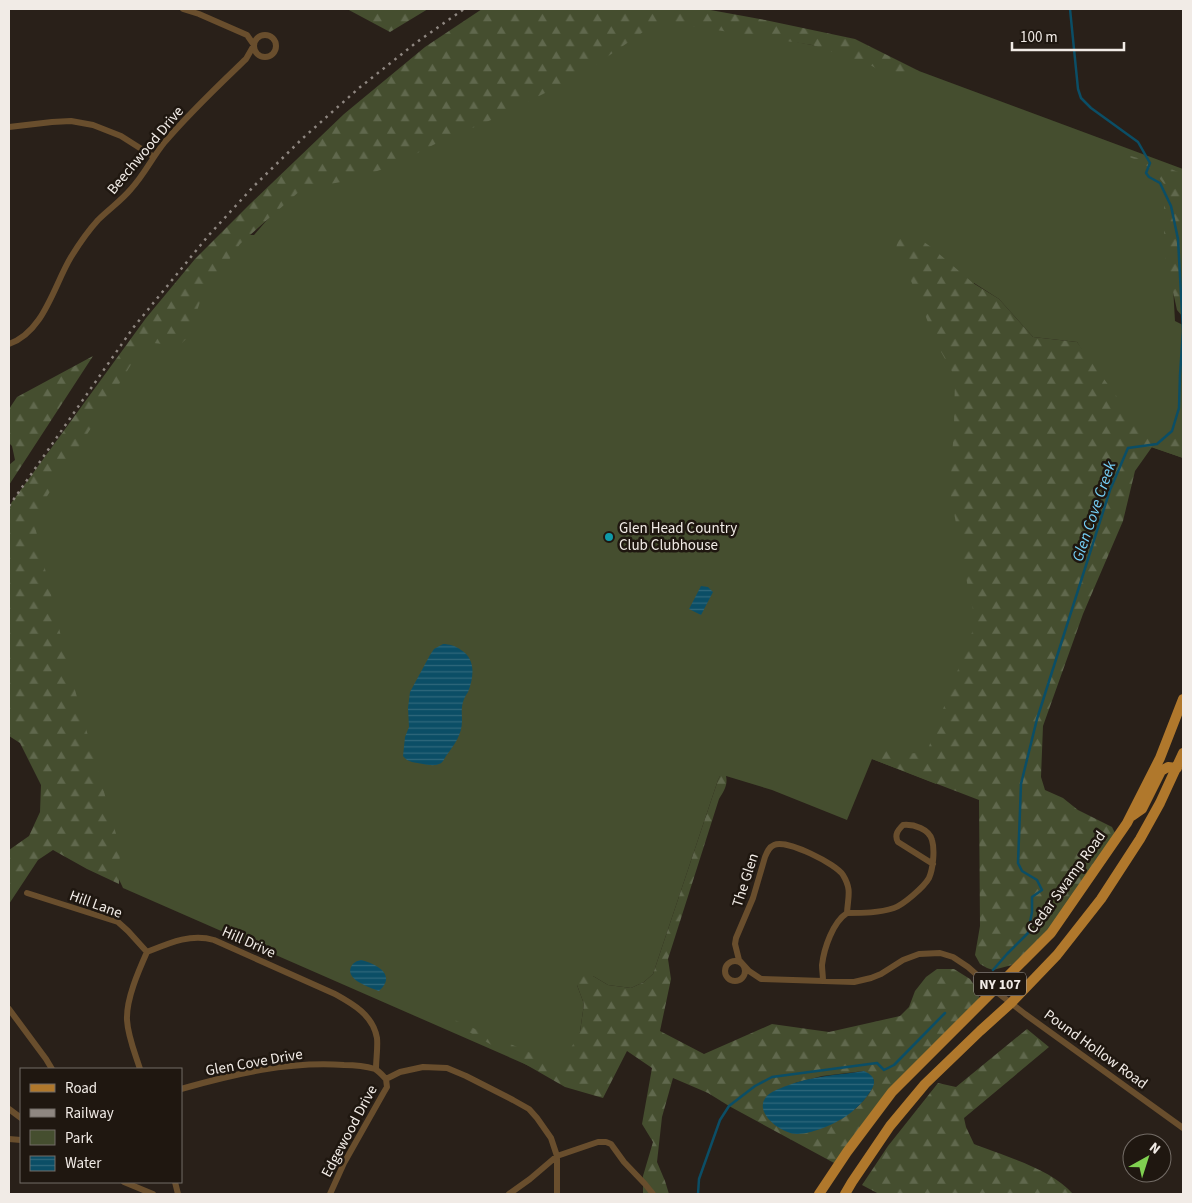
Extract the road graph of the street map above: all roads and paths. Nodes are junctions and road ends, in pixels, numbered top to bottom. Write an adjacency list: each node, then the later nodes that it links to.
1 (183, 9): 3 (street, Beechwood Drive)
2 (9, 127): 3 (street)
3 (154, 157): 4 (street, Beechwood Drive)
4 (9, 344)
5 (1183, 699): 8 (main road, Cedar Swamp Road / NY 107)
6 (1183, 754): 7 (main road, NY 107)
7 (1177, 768): 8 (main road); 15 (main road, NY 107)
8 (1130, 817): 14 (main road, Cedar Swamp Road / NY 107)
9 (933, 864): 9 (street); 11 (street)
10 (27, 893): 12 (street, Hill Lane)
11 (847, 913): 13 (street); 13 (street, The Glen)
12 (147, 952): 18 (street); 19 (street, Hill Drive)
13 (823, 981): 14 (street, The Glen)
14 (994, 990): 15 (street, Pound Hollow Road); 32 (main road, Cedar Swamp Road / NY 107)
15 (1011, 1003): 24 (street, Pound Hollow Road); 33 (main road, NY 107)
16 (9, 1009): 17 (street)
17 (51, 1068)
18 (140, 1068)
19 (376, 1069): 20 (street); 21 (street, Glen Cove Drive)
20 (386, 1079): 25 (street); 28 (street, Edgewood Drive)
21 (182, 1089)
22 (9, 1109): 23 (street)
23 (20, 1117)
24 (1183, 1128)
25 (557, 1156): 29 (street); 30 (street); 31 (street)
26 (126, 1183): 27 (street)
27 (153, 1194)
28 (330, 1194)
29 (509, 1194)
30 (557, 1194)
31 (653, 1194)
32 (819, 1194)
33 (845, 1194)

